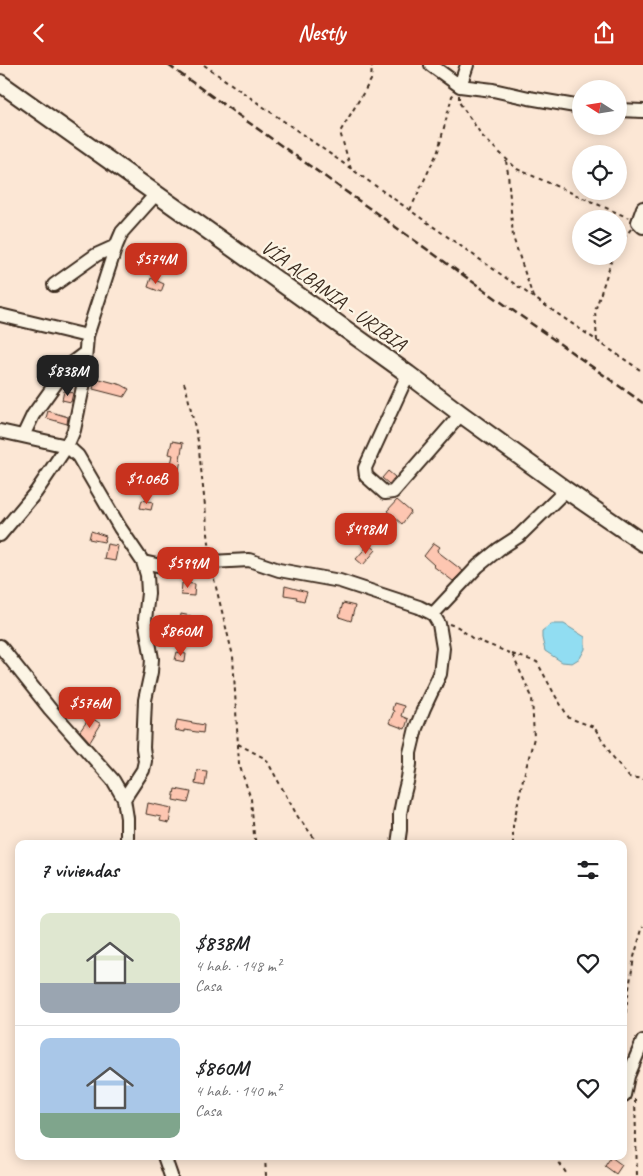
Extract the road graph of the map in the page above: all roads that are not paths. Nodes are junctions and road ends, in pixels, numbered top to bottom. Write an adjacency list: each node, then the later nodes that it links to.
1 (431, 65): 4 (street)
2 (467, 65): 4 (street)
3 (0, 83): 8 (main road, VÍA ALBANIA - URIBIA)
4 (460, 86): 5 (street)
5 (572, 105)
6 (628, 110): 7 (street)
7 (643, 111)
8 (156, 194): 11 (street); 16 (main road, VÍA ALBANIA - URIBIA)
9 (643, 208): 10 (street)
10 (640, 224)
11 (116, 246): 12 (street); 14 (street)
12 (54, 285)
13 (0, 315): 14 (street)
14 (87, 336): 15 (street)
15 (85, 353): 19 (street); 20 (street)
16 (408, 374): 17 (main road, VÍA ALBANIA - URIBIA); 17 (street)
17 (461, 414): 21 (main road, VÍA ALBANIA - URIBIA)
18 (0, 431): 19 (street)
19 (23, 436): 20 (street)
20 (67, 446): 22 (street); 24 (street)
21 (566, 490): 23 (main road, VÍA ALBANIA - URIBIA); 25 (street)
22 (0, 535)
23 (643, 543)
24 (143, 562): 25 (street); 27 (street)
25 (436, 619): 29 (street)
26 (0, 646): 27 (street)
27 (124, 799): 28 (street)
28 (127, 840)
29 (399, 840)
30 (643, 1041): 31 (street)
31 (629, 1097)
32 (165, 1160): 33 (street)
33 (171, 1176)

